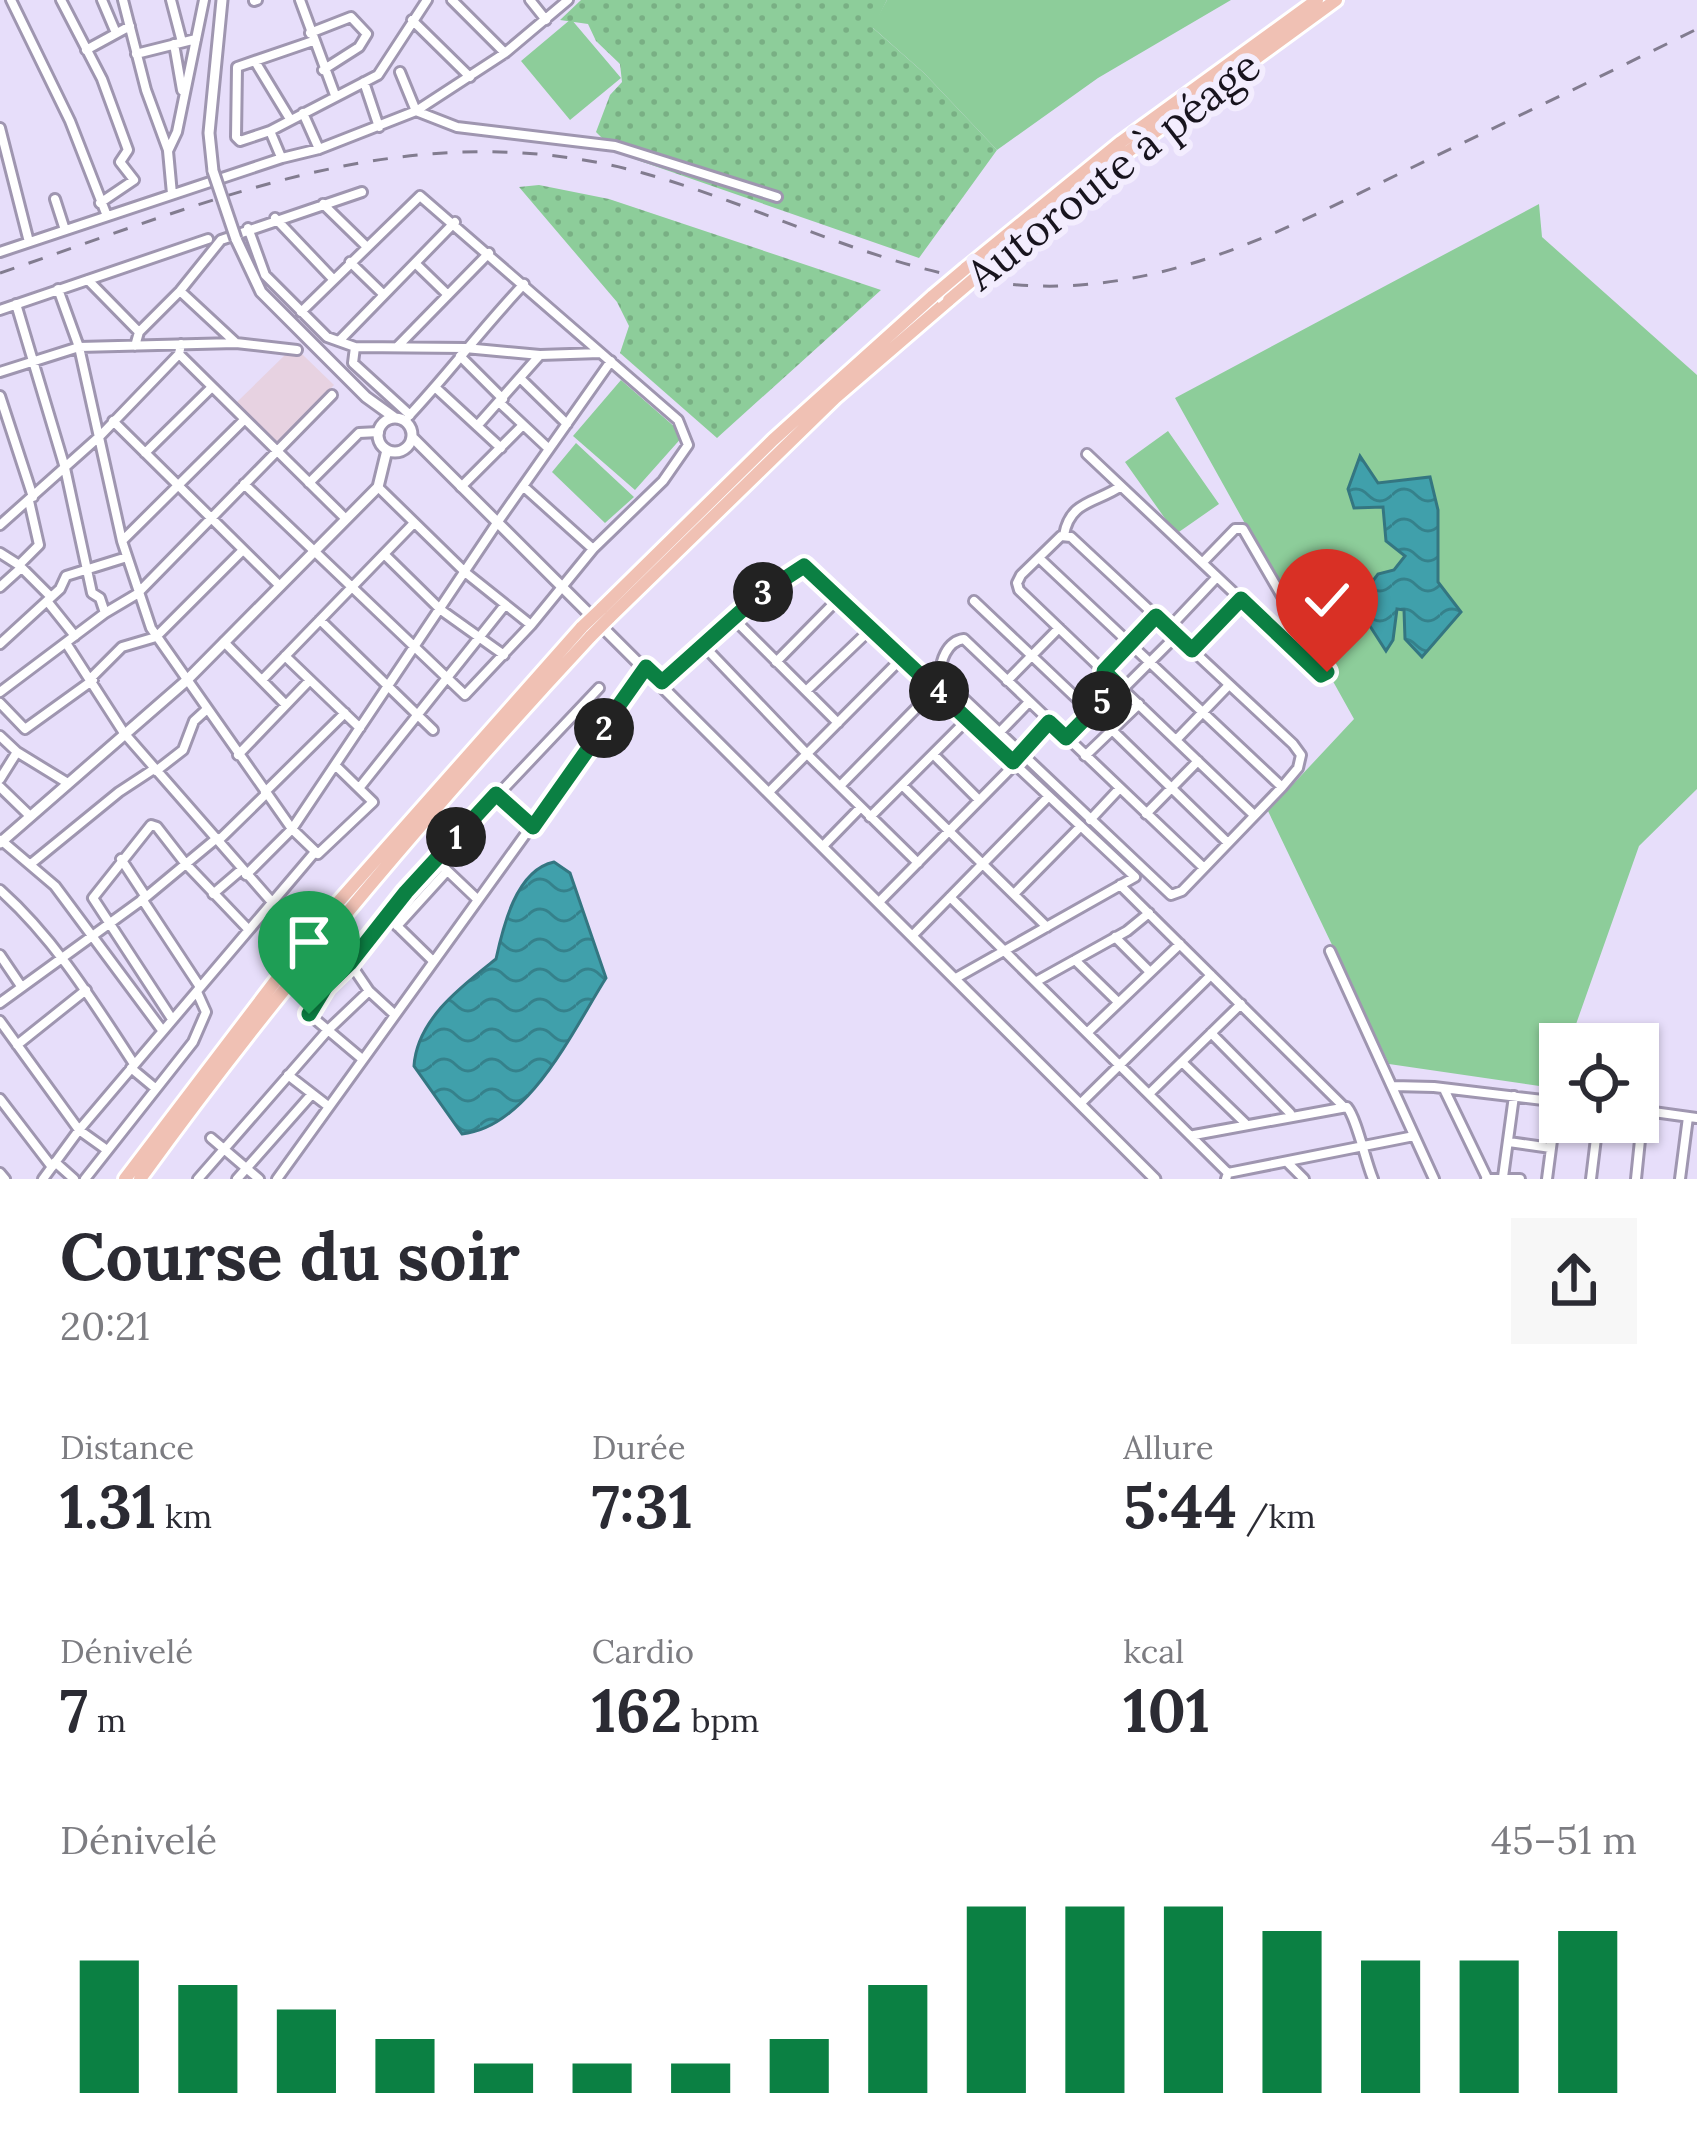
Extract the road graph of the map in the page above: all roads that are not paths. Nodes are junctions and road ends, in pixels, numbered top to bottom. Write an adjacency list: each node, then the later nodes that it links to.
1 (11, 0): 46 (street)
2 (61, 0): 22 (street)
3 (102, 0): 18 (street)
4 (123, 0): 17 (street)
5 (171, 0): 21 (street)
6 (204, 0): 20 (street)
7 (222, 0): 89 (street, bridge)
8 (300, 0): 19 (street)
9 (427, 0): 15 (street)
10 (452, 0): 23 (street)
11 (530, 0): 16 (street)
12 (568, 0): 16 (street)
13 (1317, 0): 147 (highway, bridge)
14 (1336, 0): 147 (highway, Autoroute à péage, bridge)
15 (412, 20): 28 (street); 29 (street)
16 (546, 20): 23 (street)
17 (130, 26): 18 (street); 24 (street)
18 (116, 33): 22 (street)
19 (312, 37): 25 (street); 26 (street); 26 (street)
20 (196, 39): 21 (street); 31 (street)
21 (178, 43): 24 (street); 31 (street)
22 (86, 50): 46 (street)
23 (505, 53): 28 (street)
24 (136, 54): 39 (street)
25 (256, 63): 34 (street); 37 (street)
26 (322, 70): 30 (street)
27 (400, 72): 33 (street)
28 (470, 77): 33 (street)
29 (364, 82): 30 (street); 35 (street)
30 (335, 95): 32 (street)
31 (183, 98): 39 (street)
32 (303, 112): 34 (street); 38 (street)
33 (416, 112): 35 (street); 43 (street)
34 (290, 119): 37 (street)
35 (379, 127): 38 (street)
36 (0, 128): 53 (street)
37 (270, 131): 40 (street)
38 (319, 149): 40 (street)
39 (168, 151): 42 (street)
40 (282, 158): 42 (street)
41 (362, 192): 45 (street)
42 (172, 194): 47 (street)
43 (777, 197)
44 (55, 199): 51 (street)
45 (322, 202): 48 (street); 54 (street)
46 (100, 203): 47 (street)
47 (107, 216): 51 (street)
48 (275, 218): 50 (street); 59 (street)
49 (455, 222): 54 (street); 56 (street); 58 (street)
50 (248, 228): 63 (street); 68 (street)
51 (65, 230): 53 (street)
52 (208, 239): 60 (street)
53 (29, 242): 55 (street)
54 (366, 246): 57 (street)
55 (0, 252)
56 (489, 253): 61 (street); 65 (street)
57 (350, 262): 59 (street); 64 (street)
58 (415, 263): 64 (street); 65 (street)
59 (334, 279): 68 (street)
60 (88, 280): 62 (street); 69 (street)
61 (524, 284): 78 (street); 79 (street)
62 (58, 289): 66 (street); 73 (street)
63 (180, 291): 69 (street); 71 (street)
64 (384, 295): 70 (street)
65 (448, 295): 75 (street)
66 (16, 304): 67 (street); 81 (street)
67 (0, 310)
68 (301, 312): 70 (street)
69 (139, 332): 72 (street)
70 (339, 341): 74 (street)
71 (236, 343): 76 (street); 77 (street)
72 (135, 346): 73 (street); 76 (street)
73 (79, 347): 81 (street); 98 (street)
74 (355, 347): 75 (street); 91 (street)
75 (398, 347): 78 (street)
76 (180, 349): 85 (street); 93 (street)
77 (297, 350)
78 (463, 352): 80 (street); 86 (street); 90 (street)
79 (603, 353): 80 (street); 82 (street)
80 (540, 355): 84 (street)
81 (34, 361): 83 (street); 107 (street)
82 (611, 361): 94 (street); 123 (street)
83 (0, 372)
84 (521, 379): 90 (street); 94 (street)
85 (212, 387): 92 (street); 104 (street)
86 (436, 388): 91 (street); 96 (street)
87 (332, 395): 103 (street)
88 (0, 396): 115 (street)
89 (366, 397): 91 (street); 97 (street)
90 (501, 401): 95 (street); 96 (street)
91 (403, 418): 97 (street); 99 (street)
92 (245, 419): 103 (street); 110 (street)
93 (113, 421): 98 (street); 104 (street)
94 (567, 424): 101 (street)
95 (523, 425): 100 (street); 101 (street)
96 (477, 426): 100 (street)
97 (379, 432): 102 (street); 108 (street)
98 (100, 435): 107 (street); 122 (street)
99 (412, 437): 102 (street); 106 (street)
100 (501, 448): 114 (street)
101 (548, 449): 111 (street)
102 (393, 450): 106 (street); 113 (street)
103 (277, 451): 108 (street); 109 (street)
104 (145, 453): 110 (street)
105 (1088, 454): 112 (street)
106 (434, 462): 114 (street)
107 (64, 468): 115 (street); 132 (street)
108 (309, 483): 117 (street)
109 (244, 484): 116 (street); 125 (street)
110 (178, 486): 116 (street); 122 (street)
111 (523, 486): 119 (street); 123 (street)
112 (1121, 486): 121 (street); 130 (street)
113 (378, 487): 117 (street); 118 (street)
114 (461, 488): 119 (street)
115 (31, 499): 120 (street); 131 (street)
116 (211, 518): 124 (street); 139 (street)
117 (346, 519): 125 (street)
118 (414, 523): 127 (street); 133 (street)
119 (497, 523): 133 (street); 136 (street)
120 (0, 525)
121 (1064, 535): 129 (street); 148 (street)
122 (122, 542): 128 (street)
123 (593, 549): 136 (street)
124 (244, 550): 135 (street); 157 (street)
125 (314, 552): 135 (street); 138 (street)
126 (0, 553): 131 (street)
127 (384, 554): 138 (street); 145 (street)
128 (127, 557): 132 (street); 139 (street)
129 (1039, 558): 153 (street); 161 (street)
130 (1203, 562): 134 (street); 142 (street)
131 (20, 566): 137 (street); 141 (street)
132 (87, 571): 141 (street); 146 (street)
133 (466, 573): 144 (street); 145 (street)
134 (1218, 577): 142 (street); 154 (street)
135 (280, 586): 159 (street)
136 (565, 586): 151 (street); 173 (street)
137 (0, 587)
138 (351, 588): 150 (street); 165 (street)
139 (137, 594): 146 (street); 157 (street)
140 (840, 598): 149 (street); 152 (street); 171 (street)
141 (49, 599): 156 (street); 162 (street)
142 (1241, 599): 166 (street)
143 (974, 601): 169 (street)
144 (505, 604): 151 (street); 158 (street)
145 (441, 610): 158 (street); 165 (street)
146 (105, 613): 156 (street)
147 (605, 614): 155 (highway, bridge)
148 (1156, 616): 154 (street); 161 (street)
149 (732, 618): 163 (street); 171 (street)
150 (320, 620): 167 (street); 184 (street)
151 (531, 625): 168 (street)
152 (872, 628): 170 (street); 188 (street)
153 (1059, 628): 169 (street); 174 (street)
154 (1169, 628): 166 (street)
155 (587, 632): 342 (highway); 343 (highway)
156 (75, 636): 160 (street)
157 (155, 637): 175 (street); 179 (street)
158 (479, 637): 168 (street); 178 (street)
159 (224, 642): 176 (street); 179 (street)
160 (65, 643): 175 (street); 187 (street)
161 (1130, 643): 172 (street); 174 (street)
162 (0, 644)
163 (703, 644): 181 (street); 213 (street)
164 (1168, 644): 172 (street)
165 (414, 650): 178 (street); 184 (street)
166 (1192, 650): 182 (street)
167 (285, 656): 176 (street); 177 (street)
168 (504, 656): 178 (street)
169 (1032, 656): 180 (street); 194 (street)
170 (903, 657): 186 (street); 200 (street)
171 (776, 662): 188 (street)
172 (1150, 662): 183 (street); 195 (street)
173 (646, 667): 181 (street); 240 (street)
174 (1104, 671): 183 (street)
175 (92, 679): 202 (street); 206 (street)
176 (262, 680): 192 (street)
177 (310, 680): 192 (street); 196 (street)
178 (444, 680): 197 (street)
179 (186, 681): 193 (street); 206 (street)
180 (1007, 681): 190 (street); 205 (street)
181 (662, 682): 228 (street)
182 (1229, 685): 195 (street); 225 (street)
183 (1121, 687): 191 (street); 194 (street)
184 (388, 688): 197 (street); 201 (street)
185 (599, 688): 230 (street)
186 (936, 688): 198 (street); 223 (street)
187 (0, 692)
188 (806, 692): 200 (street)
189 (0, 703): 202 (street)
190 (1028, 703): 199 (street); 205 (street)
191 (1139, 704): 204 (street); 209 (street)
192 (286, 705): 212 (street)
193 (206, 710): 212 (street); 219 (street)
194 (1091, 712): 208 (street)
195 (1203, 712): 209 (street); 225 (street)
196 (345, 713): 201 (street); 229 (street)
197 (416, 713): 203 (street); 224 (street)
198 (968, 719): 214 (street); 217 (street)
199 (1049, 722): 208 (street); 211 (street)
200 (838, 723): 213 (street)
201 (360, 728): 218 (street)
202 (25, 729): 210 (street)
203 (433, 730)
204 (1112, 730): 215 (street); 226 (street)
205 (998, 733): 211 (street)
206 (124, 734): 219 (street); 220 (street)
207 (0, 736): 210 (street)
208 (1066, 738): 215 (street)
209 (1176, 740): 216 (street)
210 (15, 750): 220 (street); 221 (street)
211 (1021, 753): 217 (street); 238 (street)
212 (238, 754): 229 (street)
213 (807, 754): 223 (street); 228 (street)
214 (933, 754): 222 (street); 232 (street)
215 (1085, 757): 227 (street)
216 (1198, 761): 226 (street); 235 (street)
217 (1014, 763): 231 (street); 232 (street)
218 (335, 766): 224 (street); 241 (street)
219 (155, 770): 243 (street); 250 (street)
220 (66, 782): 236 (street)
221 (0, 783): 236 (street)
222 (902, 785): 237 (street); 242 (street)
223 (840, 786): 233 (street)
224 (360, 787): 247 (street)
225 (1282, 787): 235 (street)
226 (1172, 788): 234 (street); 245 (street)
227 (1119, 789): 234 (street); 238 (street)
228 (770, 791): 246 (street)
229 (265, 793): 241 (street); 243 (street)
230 (496, 794): 240 (street); 249 (street)
231 (1049, 796): 239 (street); 253 (street)
232 (980, 800): 242 (street)
233 (860, 807): 237 (street); 246 (street)
234 (1147, 814): 254 (street)
235 (1254, 815): 245 (street)
236 (30, 816): 244 (street)
237 (870, 817): 252 (street)
238 (1090, 820): 254 (street)
239 (1081, 826): 257 (street); 260 (street)
240 (533, 827): 263 (street)
241 (292, 829): 247 (street); 256 (street)
242 (949, 831): 252 (street); 253 (street)
243 (218, 839): 251 (street); 256 (street)
244 (1, 841): 250 (street)
245 (1228, 843): 254 (street)
246 (824, 845): 265 (street)
247 (315, 852): 264 (street)
248 (121, 859): 251 (street); 262 (street); 268 (street)
249 (435, 860): 255 (street); 267 (street)
250 (32, 863): 272 (street)
251 (185, 863): 259 (street); 262 (street)
252 (918, 863): 265 (street)
253 (982, 864): 260 (street); 261 (street)
254 (1204, 868)
255 (447, 871): 263 (street); 269 (street)
256 (243, 873): 259 (street); 264 (street)
257 (1120, 885): 266 (street); 270 (street)
258 (0, 890): 279 (street)
259 (213, 894): 271 (street)
260 (1014, 894): 270 (street)
261 (950, 897): 273 (street); 276 (street)
262 (144, 898): 268 (street); 288 (street)
263 (476, 898): 280 (street)
264 (271, 901): 271 (street)
265 (880, 901): 273 (street)
266 (1149, 913): 274 (street); 275 (street)
267 (386, 915): 269 (street); 282 (street)
268 (107, 923): 272 (street); 295 (street)
269 (397, 926): 280 (street)
270 (1047, 927): 276 (street)
271 (248, 929): 288 (street)
272 (90, 935): 279 (street); 297 (street)
273 (913, 935): 285 (street)
274 (1115, 938): 281 (street); 283 (street)
275 (1180, 944): 283 (street); 284 (street)
276 (1004, 951): 285 (street); 286 (street)
277 (1330, 951): 307 (street)
278 (0, 956): 287 (street)
279 (59, 957): 287 (street); 289 (street)
280 (432, 960): 294 (street)
281 (1075, 960): 286 (street); 291 (street)
282 (350, 963): 290 (street); 298 (street)
283 (1150, 972): 291 (street)
284 (1211, 975): 293 (street); 304 (street)
285 (956, 979): 315 (street)
286 (1037, 981): 299 (street)
287 (21, 986): 292 (street)
288 (199, 989): 295 (street); 308 (street)
289 (86, 990): 301 (street); 305 (street)
290 (369, 991): 294 (street); 298 (street)
291 (1118, 1002): 299 (street)
292 (0, 1003)
293 (1241, 1004): 300 (street); 317 (street)
294 (394, 1014): 302 (street)
295 (172, 1019): 297 (street)
296 (0, 1021): 301 (street)
297 (162, 1030): 305 (street)
298 (328, 1030): 302 (street); 306 (street)
299 (1089, 1031): 304 (street)
300 (1211, 1034): 303 (street); 318 (street)
301 (17, 1045): 322 (street)
302 (362, 1058): 316 (street)
303 (1182, 1062): 310 (street); 321 (street)
304 (1120, 1063): 310 (street); 315 (street)
305 (133, 1066): 308 (street); 322 (street)
306 (288, 1076): 311 (street); 332 (street)
307 (1393, 1086): 309 (street); 324 (street)
308 (154, 1088): 333 (street)
309 (1444, 1088): 312 (street); 338 (street)
310 (1150, 1093): 323 (street)
311 (312, 1094): 316 (street); 336 (street)
312 (1514, 1096): 314 (street); 326 (street)
313 (0, 1099): 335 (street)
314 (1539, 1099)
315 (1080, 1103): 348 (street)
316 (328, 1106): 347 (street)
317 (1342, 1106): 318 (street); 330 (street)
318 (1291, 1114): 321 (street)
319 (1659, 1114): 320 (street)
320 (1692, 1118): 356 (street)
321 (1244, 1123): 323 (street)
322 (79, 1130): 333 (street); 335 (street)
323 (1192, 1135): 337 (street)
324 (1414, 1136): 330 (street); 351 (street)
325 (211, 1138): 332 (street)
326 (1509, 1142): 331 (street); 338 (street)
327 (1552, 1143): 331 (street)
328 (1595, 1143): 354 (street)
329 (1638, 1143): 355 (street)
330 (1360, 1147): 334 (street); 350 (street)
331 (1551, 1148): 353 (street)
332 (224, 1149): 336 (street); 344 (street)
333 (107, 1150): 341 (street)
334 (1287, 1162): 337 (street); 349 (street)
335 (54, 1164): 339 (street); 340 (street)
336 (246, 1168): 345 (street); 346 (street)
337 (1227, 1176)
338 (1494, 1178): 352 (street)
339 (43, 1179)
340 (74, 1179)
341 (85, 1179)
342 (125, 1179)
343 (140, 1179)
344 (198, 1179)
345 (237, 1179)
346 (259, 1179)
347 (277, 1179)
348 (1155, 1179)
349 (1304, 1179)
350 (1373, 1179)
351 (1434, 1179)
352 (1520, 1179)
353 (1547, 1179)
354 (1591, 1179)
355 (1636, 1179)
356 (1680, 1179)

